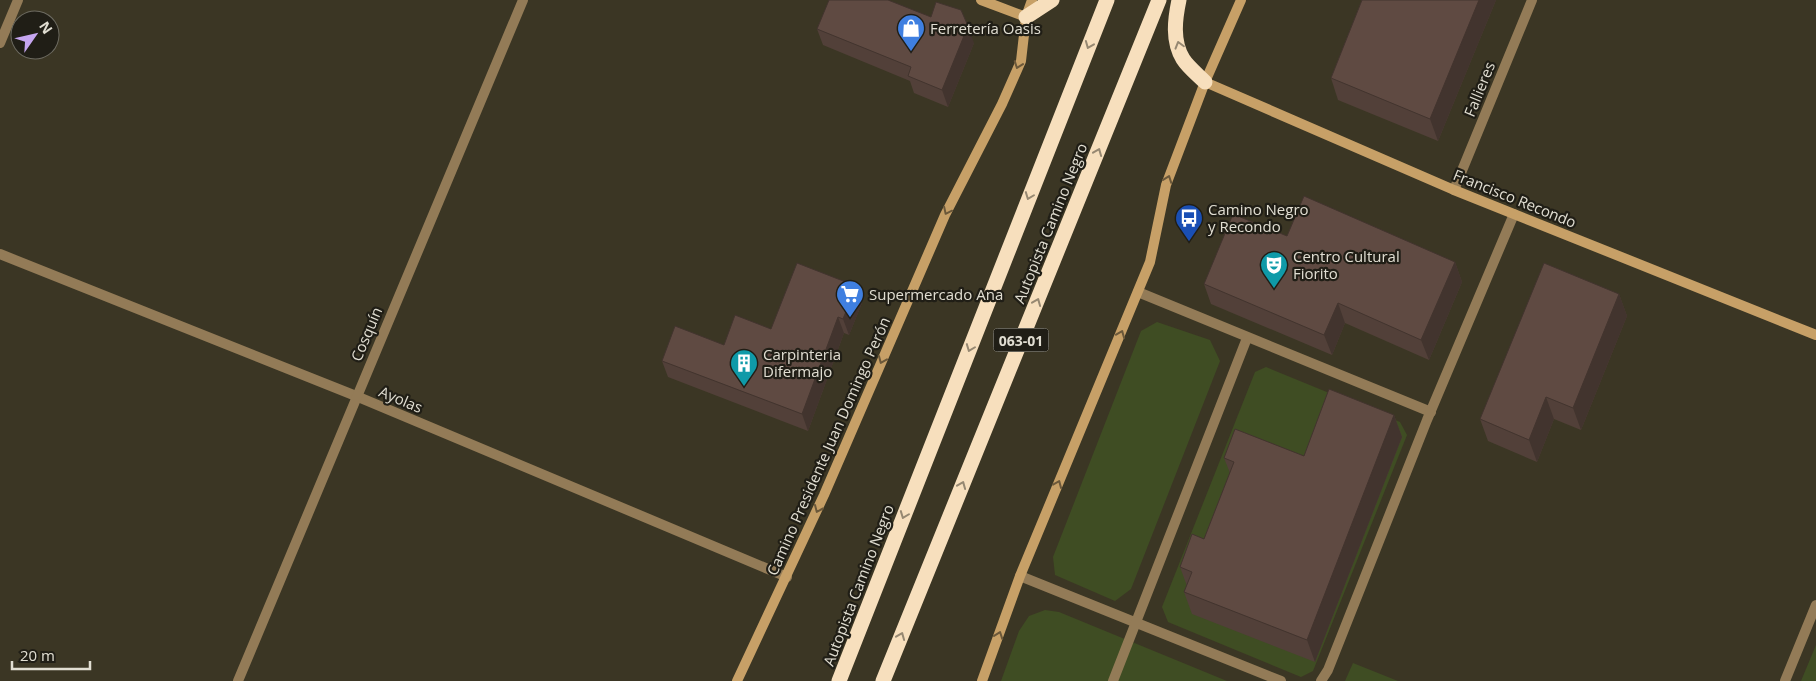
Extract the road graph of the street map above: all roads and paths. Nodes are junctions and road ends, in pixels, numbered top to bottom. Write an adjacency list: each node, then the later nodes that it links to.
1 (18, 0): 12 (street)
2 (523, 0): 20 (street, Cosquín)
3 (981, 0): 11 (street)
4 (1032, 0): 11 (street, Camino Presidente Juan Domingo Perón)
5 (1052, 0): 11 (highway)
6 (1107, 0): 28 (highway, Autopista Camino Negro / 063-01, one-way to 28)
7 (1159, 0): 29 (highway, Autopista Camino Negro / 063-01, one-way to 7)
8 (1179, 0): 13 (highway, one-way to 8)
9 (1241, 0): 13 (street)
10 (1532, 0): 14 (street, Fallieres)
11 (1026, 17): 23 (street, Camino Presidente Juan Domingo Perón, one-way to 23)
12 (0, 43)
13 (1205, 82): 14 (street, Francisco Recondo); 17 (street, one-way to 13)
14 (1454, 190): 15 (street, Francisco Recondo)
15 (1514, 214): 18 (street, Francisco Recondo); 21 (street)
16 (0, 254): 20 (street, Ayolas)
17 (1138, 292): 19 (street); 22 (street, one-way to 17)
18 (1816, 335)
19 (1247, 338): 21 (street); 25 (street)
20 (356, 396): 23 (street, Ayolas); 26 (street, Cosquín)
21 (1430, 412): 33 (street)
22 (1020, 576): 25 (street); 30 (street, one-way to 22)
23 (787, 577): 27 (street, Camino Presidente Juan Domingo Perón)
24 (1816, 605): 34 (street)
25 (1136, 622): 31 (street); 32 (street)
26 (238, 681)
27 (737, 681)
28 (839, 681)
29 (883, 681)
30 (982, 681)
31 (1113, 681)
32 (1281, 681)
33 (1321, 681)
34 (1785, 681)

